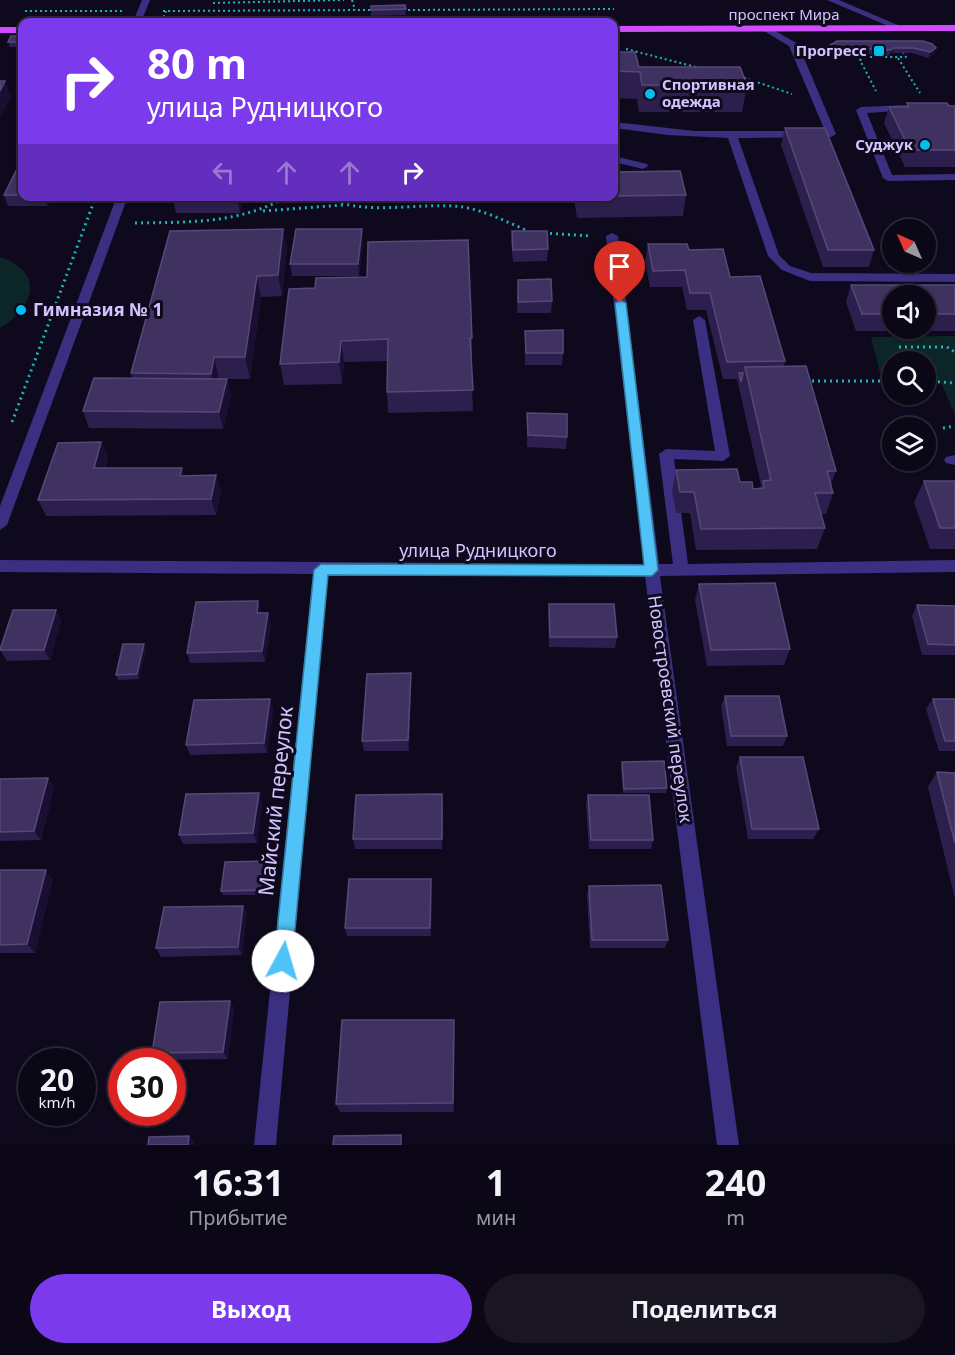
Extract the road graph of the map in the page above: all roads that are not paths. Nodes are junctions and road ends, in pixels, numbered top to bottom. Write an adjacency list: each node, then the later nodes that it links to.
1 (146, 0): 3 (street)
2 (831, 0): 4 (street)
3 (138, 18)
4 (903, 28): 5 (main road, проспект Мира); 7 (main road, проспект Мира)
5 (955, 28)
6 (618, 29): 7 (main road, проспект Мира)
7 (767, 29): 12 (street)
8 (0, 30): 9 (main road)
9 (18, 30)
10 (925, 109): 15 (street)
11 (618, 126): 12 (street)
12 (732, 135): 18 (street)
13 (618, 160): 14 (street)
14 (643, 166)
15 (955, 177)
16 (121, 201): 20 (street)
17 (612, 236): 24 (street, Новостроевский переулок)
18 (955, 278)
19 (699, 320): 25 (street)
20 (0, 525)
21 (0, 566): 23 (street, улица Рудницкого)
22 (955, 566): 25 (street, улица Рудницкого)
23 (321, 570): 24 (street, улица Рудницкого); 26 (street, Майский переулок)
24 (652, 570): 25 (street, улица Рудницкого); 27 (street, Новостроевский переулок)
25 (681, 570)
26 (265, 1145)
27 (728, 1145)

